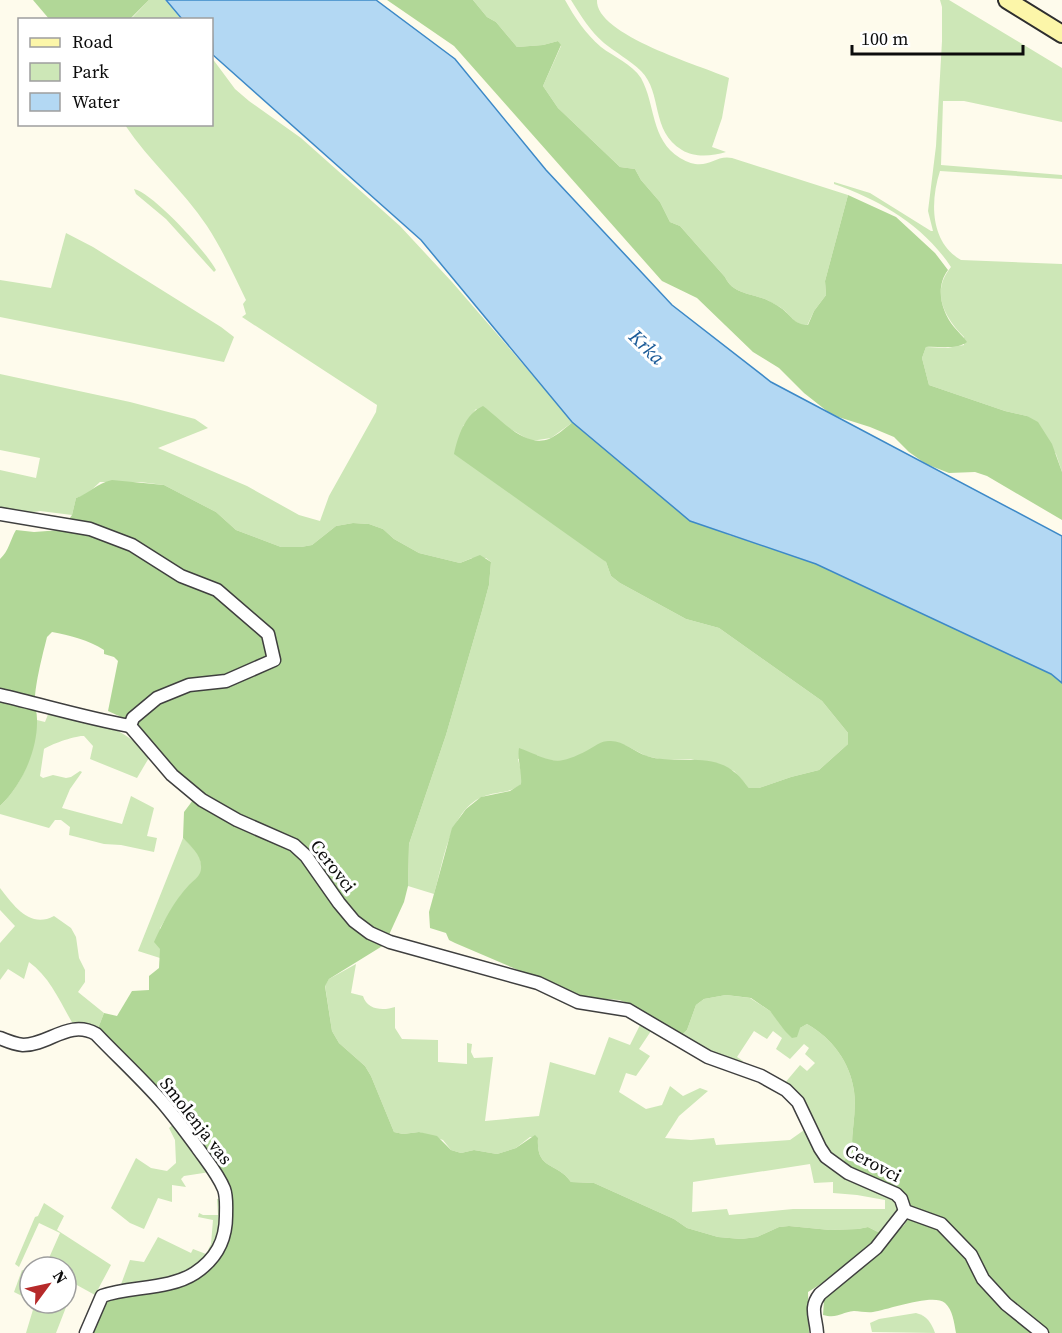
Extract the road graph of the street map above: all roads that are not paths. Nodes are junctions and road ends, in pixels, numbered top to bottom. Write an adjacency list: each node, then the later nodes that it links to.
1 (1007, 0): 2 (main road)
2 (1062, 34)
3 (0, 514): 5 (street)
4 (0, 695): 5 (street)
5 (130, 726): 7 (street, Cerovci)
6 (0, 1038): 8 (street, Smolenja vas)
7 (905, 1211): 9 (street); 10 (street)
8 (86, 1333)
9 (817, 1333)
10 (1042, 1333)

